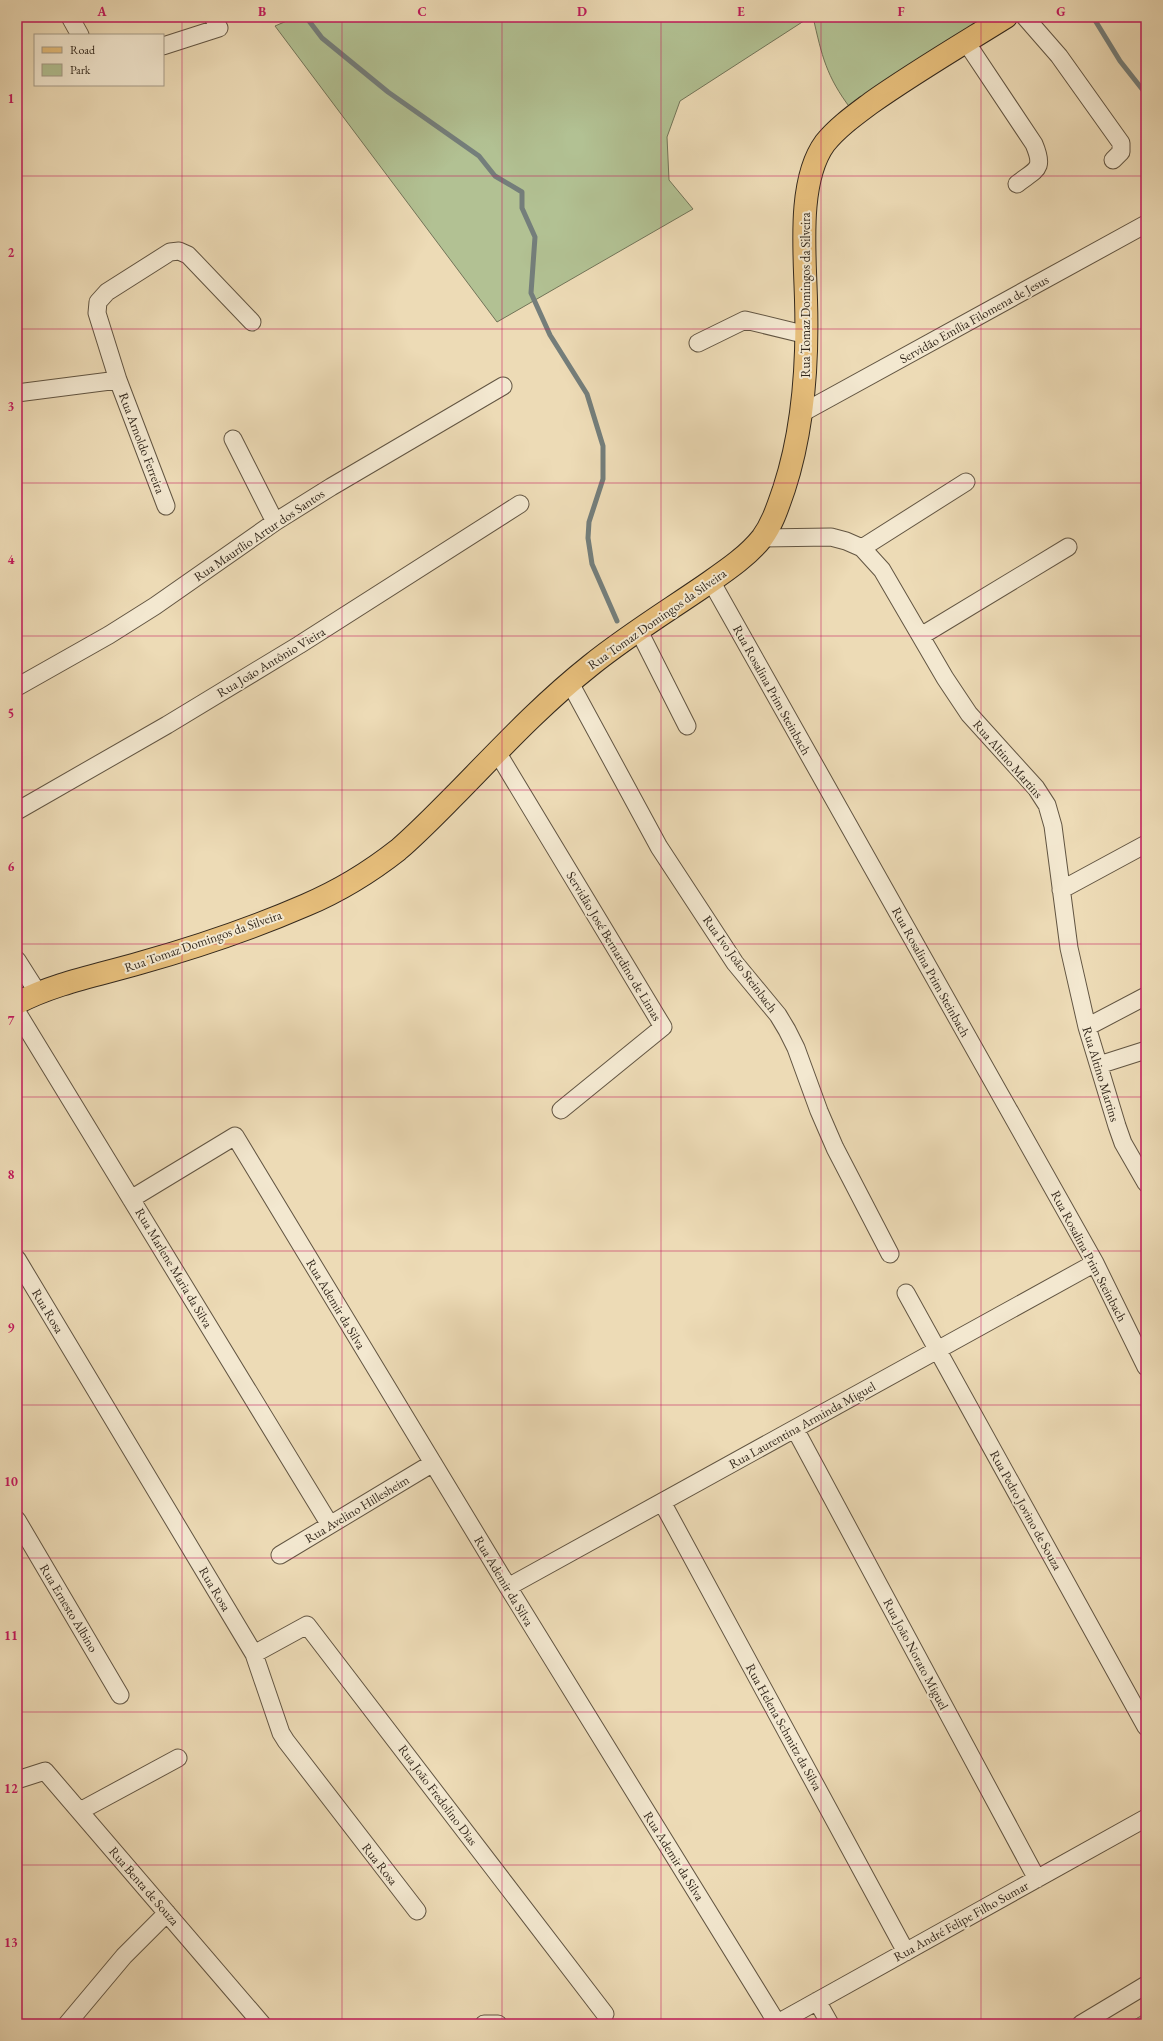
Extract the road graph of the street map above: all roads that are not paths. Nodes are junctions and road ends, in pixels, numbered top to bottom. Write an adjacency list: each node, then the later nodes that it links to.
1 (70, 17): 5 (street)
2 (213, 17): 7 (street)
3 (1006, 17): 6 (main road, Rua Tomaz Domingos da Silveira)
4 (1025, 17): 8 (street)
5 (79, 34)
6 (966, 42): 9 (street); 12 (main road, Rua Tomaz Domingos da Silveira)
7 (164, 46)
8 (1113, 160)
9 (1017, 184)
10 (1146, 224): 17 (street, Servidão Emília Filomena de Jesus)
11 (252, 322): 14 (street, Rua Arnoldo Ferreira)
12 (808, 334): 13 (street); 17 (main road, Rua Tomaz Domingos da Silveira)
13 (698, 343)
14 (118, 380): 16 (street); 21 (street, Rua Arnoldo Ferreira)
15 (503, 386): 22 (street, Rua Maurílio Artur dos Santos)
16 (17, 393)
17 (802, 413): 23 (main road, Rua Tomaz Domingos da Silveira)
18 (233, 439): 22 (street)
19 (966, 482): 25 (street)
20 (520, 504): 33 (street, Rua João Antônio Vieira)
21 (166, 506)
22 (275, 522): 30 (street, Rua Maurílio Artur dos Santos)
23 (762, 538): 25 (street, Rua Altino Martins); 26 (main road, Rua Tomaz Domingos da Silveira)
24 (1068, 547): 28 (street)
25 (862, 548): 28 (street, Rua Altino Martins)
26 (711, 581): 27 (main road, Rua Tomaz Domingos da Silveira); 49 (street, Rua Rosalina Prim Steinbach)
27 (639, 631): 29 (main road, Rua Tomaz Domingos da Silveira); 31 (street)
28 (921, 636): 35 (street, Rua Altino Martins)
29 (570, 683): 32 (main road, Rua Tomaz Domingos da Silveira); 47 (street, Rua Ivo João Steinbach)
30 (17, 687)
31 (687, 726)
32 (497, 752): 37 (main road, Rua Tomaz Domingos da Silveira); 44 (street, Servidão José Bernardino de Limas)
33 (17, 811)
34 (1146, 844): 35 (street)
35 (1061, 890): 41 (street, Rua Altino Martins)
36 (17, 960): 37 (street)
37 (38, 993): 39 (main road, Rua Tomaz Domingos da Silveira)
38 (1146, 996): 41 (street)
39 (17, 1003)
40 (17, 1012): 46 (street, Rua Marlene Maria da Silva)
41 (1087, 1027): 43 (street, Rua Altino Martins)
42 (1146, 1050): 43 (street)
43 (1099, 1065): 45 (street, Rua Altino Martins)
44 (561, 1110)
45 (1146, 1183)
46 (131, 1199): 54 (street, Rua Ademir da Silva); 57 (street, Rua Marlene Maria da Silva)
47 (890, 1254)
48 (17, 1259): 60 (street, Rua Rosa)
49 (1095, 1263): 51 (street, Rua Laurentina Arminda Miguel); 52 (street, Rua Rosalina Prim Steinbach)
50 (906, 1293): 51 (street, Rua Pedro Jovino de Souza)
51 (938, 1350): 53 (street, Rua Laurentina Arminda Miguel); 62 (street, Rua Pedro Jovino de Souza)
52 (1146, 1367)
53 (795, 1429): 55 (street, Rua Laurentina Arminda Miguel); 67 (street, Rua João Norato Miguel)
54 (433, 1464): 57 (street, Rua Avelino Hillesheim); 59 (street, Rua Ademir da Silva)
55 (662, 1502): 59 (street, Rua Laurentina Arminda Miguel); 70 (street, Rua Helena Schmitz da Silva)
56 (17, 1520): 61 (street, Rua Ernesto Albino)
57 (330, 1525): 58 (street, Rua Avelino Hillesheim)
58 (280, 1555)
59 (508, 1587): 78 (street, Rua Ademir da Silva)
60 (254, 1654): 68 (street, Rua Rosa); 73 (street, Rua João Fredolino Dias)
61 (120, 1695)
62 (1146, 1726)
63 (178, 1758): 65 (street)
64 (17, 1780): 65 (street, Rua Benta de Souza)
65 (80, 1811): 69 (street, Rua Benta de Souza)
66 (1146, 1818): 67 (street, Rua André Felipe Filho Sumar)
67 (1037, 1879): 70 (street, Rua André Felipe Filho Sumar)
68 (417, 1911)
69 (167, 1913): 74 (street); 75 (street, Rua Benta de Souza)
70 (906, 1952): 72 (street, Rua André Felipe Filho Sumar)
71 (1146, 1986): 80 (street)
72 (817, 2001): 78 (street, Rua André Felipe Filho Sumar); 79 (street)
73 (606, 2014)
74 (67, 2024)
75 (262, 2024)
76 (484, 2024): 77 (street)
77 (498, 2024)
78 (777, 2024)
79 (830, 2024)
80 (1081, 2024)

